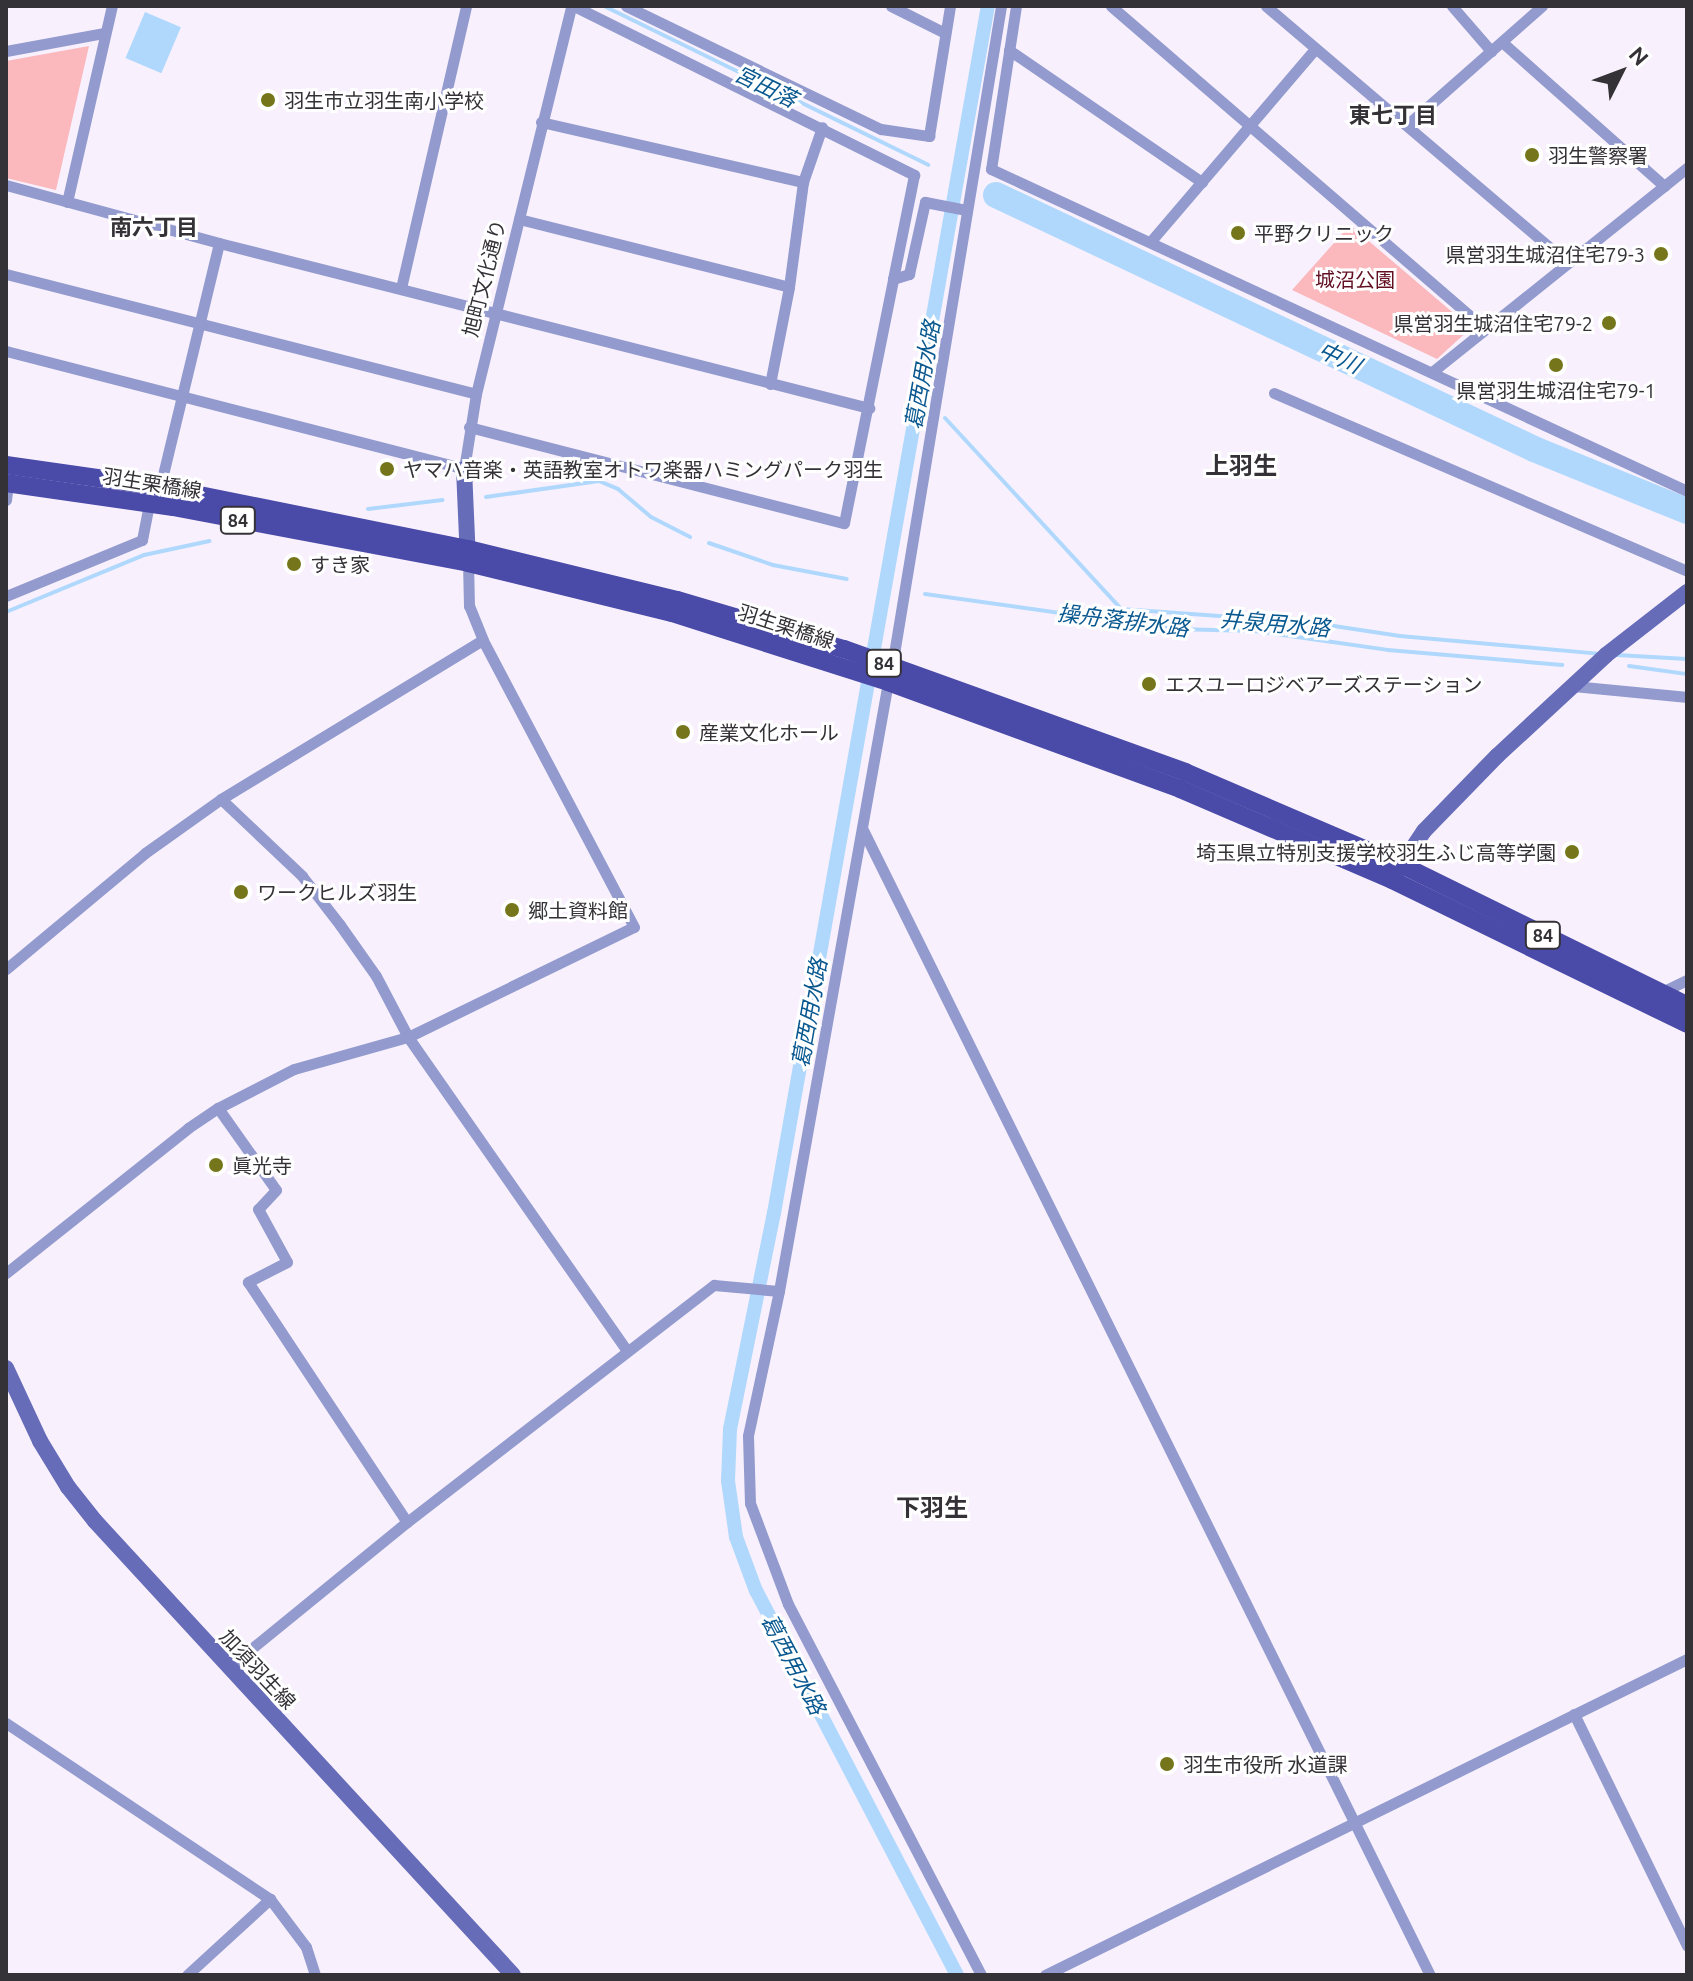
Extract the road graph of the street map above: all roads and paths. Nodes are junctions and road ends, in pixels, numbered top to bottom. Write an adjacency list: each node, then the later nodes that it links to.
1 (112, 6): 13 (street)
2 (466, 6): 38 (street)
3 (572, 6): 20 (street, 旭町文化通り); 23 (street)
4 (626, 6): 14 (street)
5 (891, 6): 14 (street)
6 (950, 6): 14 (street)
7 (1001, 6): 30 (street)
8 (1016, 6): 17 (street)
9 (1111, 6): 22 (street)
10 (1266, 6): 16 (street)
11 (1452, 6): 19 (street)
12 (1542, 6): 15 (street)
13 (104, 33): 18 (street); 29 (street)
14 (945, 33)
15 (1502, 42): 19 (street); 28 (street)
16 (1315, 49): 21 (street); 22 (street)
17 (1009, 50): 26 (street); 32 (street)
18 (6, 51)
19 (1491, 51): 21 (street)
20 (541, 122): 25 (street); 31 (street, 旭町文化通り)
21 (1407, 125): 34 (street)
22 (1249, 126): 26 (street); 41 (street)
23 (822, 127): 25 (street); 36 (street)
24 (1687, 168): 28 (street)
25 (803, 182): 37 (street)
26 (1202, 182): 32 (street)
27 (6, 185): 29 (street)
28 (1664, 186): 34 (street)
29 (67, 202): 33 (street)
30 (966, 210): 36 (street); 60 (street)
31 (519, 219): 37 (street); 39 (street, 旭町文化通り)
32 (1151, 241): 43 (street)
33 (219, 243): 38 (street); 40 (street)
34 (1567, 262): 41 (street)
35 (6, 274): 40 (street)
36 (893, 279): 48 (street)
37 (789, 287): 44 (street)
38 (401, 288): 39 (street)
39 (496, 313): 44 (street); 46 (street, 旭町文化通り)
40 (200, 325): 46 (street); 47 (street)
41 (1484, 328): 43 (street)
42 (6, 351): 47 (street)
43 (1432, 372): 53 (street)
44 (770, 384): 48 (street)
45 (1274, 393): 56 (street)
46 (476, 394): 49 (street, 旭町文化通り)
47 (182, 398): 50 (street); 52 (street)
48 (869, 408): 49 (street)
49 (469, 427): 50 (street, 旭町文化通り)
50 (464, 469): 55 (main road, 旭町文化通り)
51 (6, 483): 52 (main road, 羽生栗橋線 / 84); 54 (main road, 羽生栗橋線 / 84)
52 (160, 487): 55 (main road, 羽生栗橋線 / 84)
53 (1687, 491)
54 (149, 504): 55 (main road, 羽生栗橋線 / 84); 58 (street)
55 (468, 556): 59 (street); 60 (main road, 羽生栗橋線 / 84)
56 (1687, 571)
57 (1687, 592): 61 (main road)
58 (6, 596)
59 (483, 640): 63 (street); 71 (street)
60 (890, 674): 64 (street); 65 (main road, 羽生栗橋線 / 84)
61 (1573, 686): 62 (street); 65 (main road)
62 (1687, 697)
63 (221, 799): 66 (street); 71 (street)
64 (861, 828): 74 (street); 82 (street)
65 (1396, 872): 68 (main road, 羽生栗橋線 / 84); 70 (main road, 羽生栗橋線 / 84)
66 (6, 969)
67 (1687, 980): 68 (street)
68 (1662, 992): 69 (main road, 羽生栗橋線 / 84)
69 (1687, 1005)
70 (1687, 1024)
71 (408, 1037): 72 (street); 75 (street)
72 (218, 1108): 73 (street); 77 (street)
73 (6, 1273)
74 (779, 1291): 75 (street); 88 (street)
75 (626, 1350): 77 (street)
76 (6, 1368): 79 (main road, 加須羽生線)
77 (407, 1522): 79 (street)
78 (1687, 1659): 80 (street)
79 (229, 1667): 87 (main road, 加須羽生線)
80 (1574, 1714): 82 (street); 84 (street)
81 (6, 1723): 83 (street)
82 (1354, 1821): 89 (street); 90 (street)
83 (270, 1899): 85 (street); 86 (street)
84 (1687, 1946)
85 (187, 1975)
86 (315, 1975)
87 (513, 1975)
88 (981, 1975)
89 (1045, 1975)
90 (1430, 1975)

